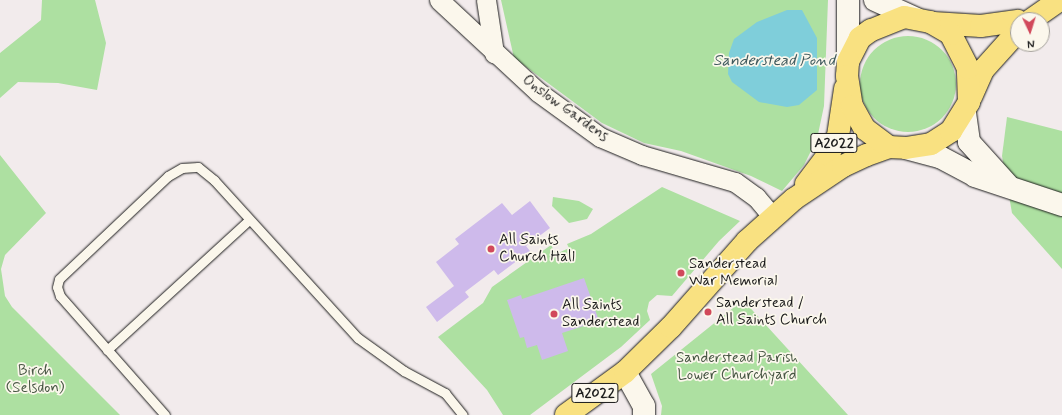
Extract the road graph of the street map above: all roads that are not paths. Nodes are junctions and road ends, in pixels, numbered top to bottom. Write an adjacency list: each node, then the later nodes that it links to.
1 (438, 0): 10 (street, Onslow Gardens)
2 (486, 0): 10 (street)
3 (848, 0): 11 (main road)
4 (875, 0): 7 (main road)
5 (1060, 0): 6 (main road)
6 (1041, 12)
7 (924, 21): 8 (main road); 11 (main road); 12 (main road)
8 (1010, 23)
9 (1010, 39): 12 (main road)
10 (494, 53): 17 (street, Onslow Gardens)
11 (848, 69): 13 (main road); 15 (main road, A2022)
12 (967, 107): 13 (main road); 14 (main road)
13 (897, 147): 14 (main road); 15 (main road, A2022)
14 (1013, 190): 16 (main road)
15 (794, 199): 17 (main road, A2022)
16 (1062, 205)
17 (773, 217): 20 (main road, A2022)
18 (248, 221): 19 (lane); 19 (lane); 22 (lane)
19 (107, 350): 21 (lane)
20 (625, 372): 23 (main road, A2022); 24 (main road)
21 (165, 415)
22 (463, 415)
23 (566, 415)
24 (644, 415)

